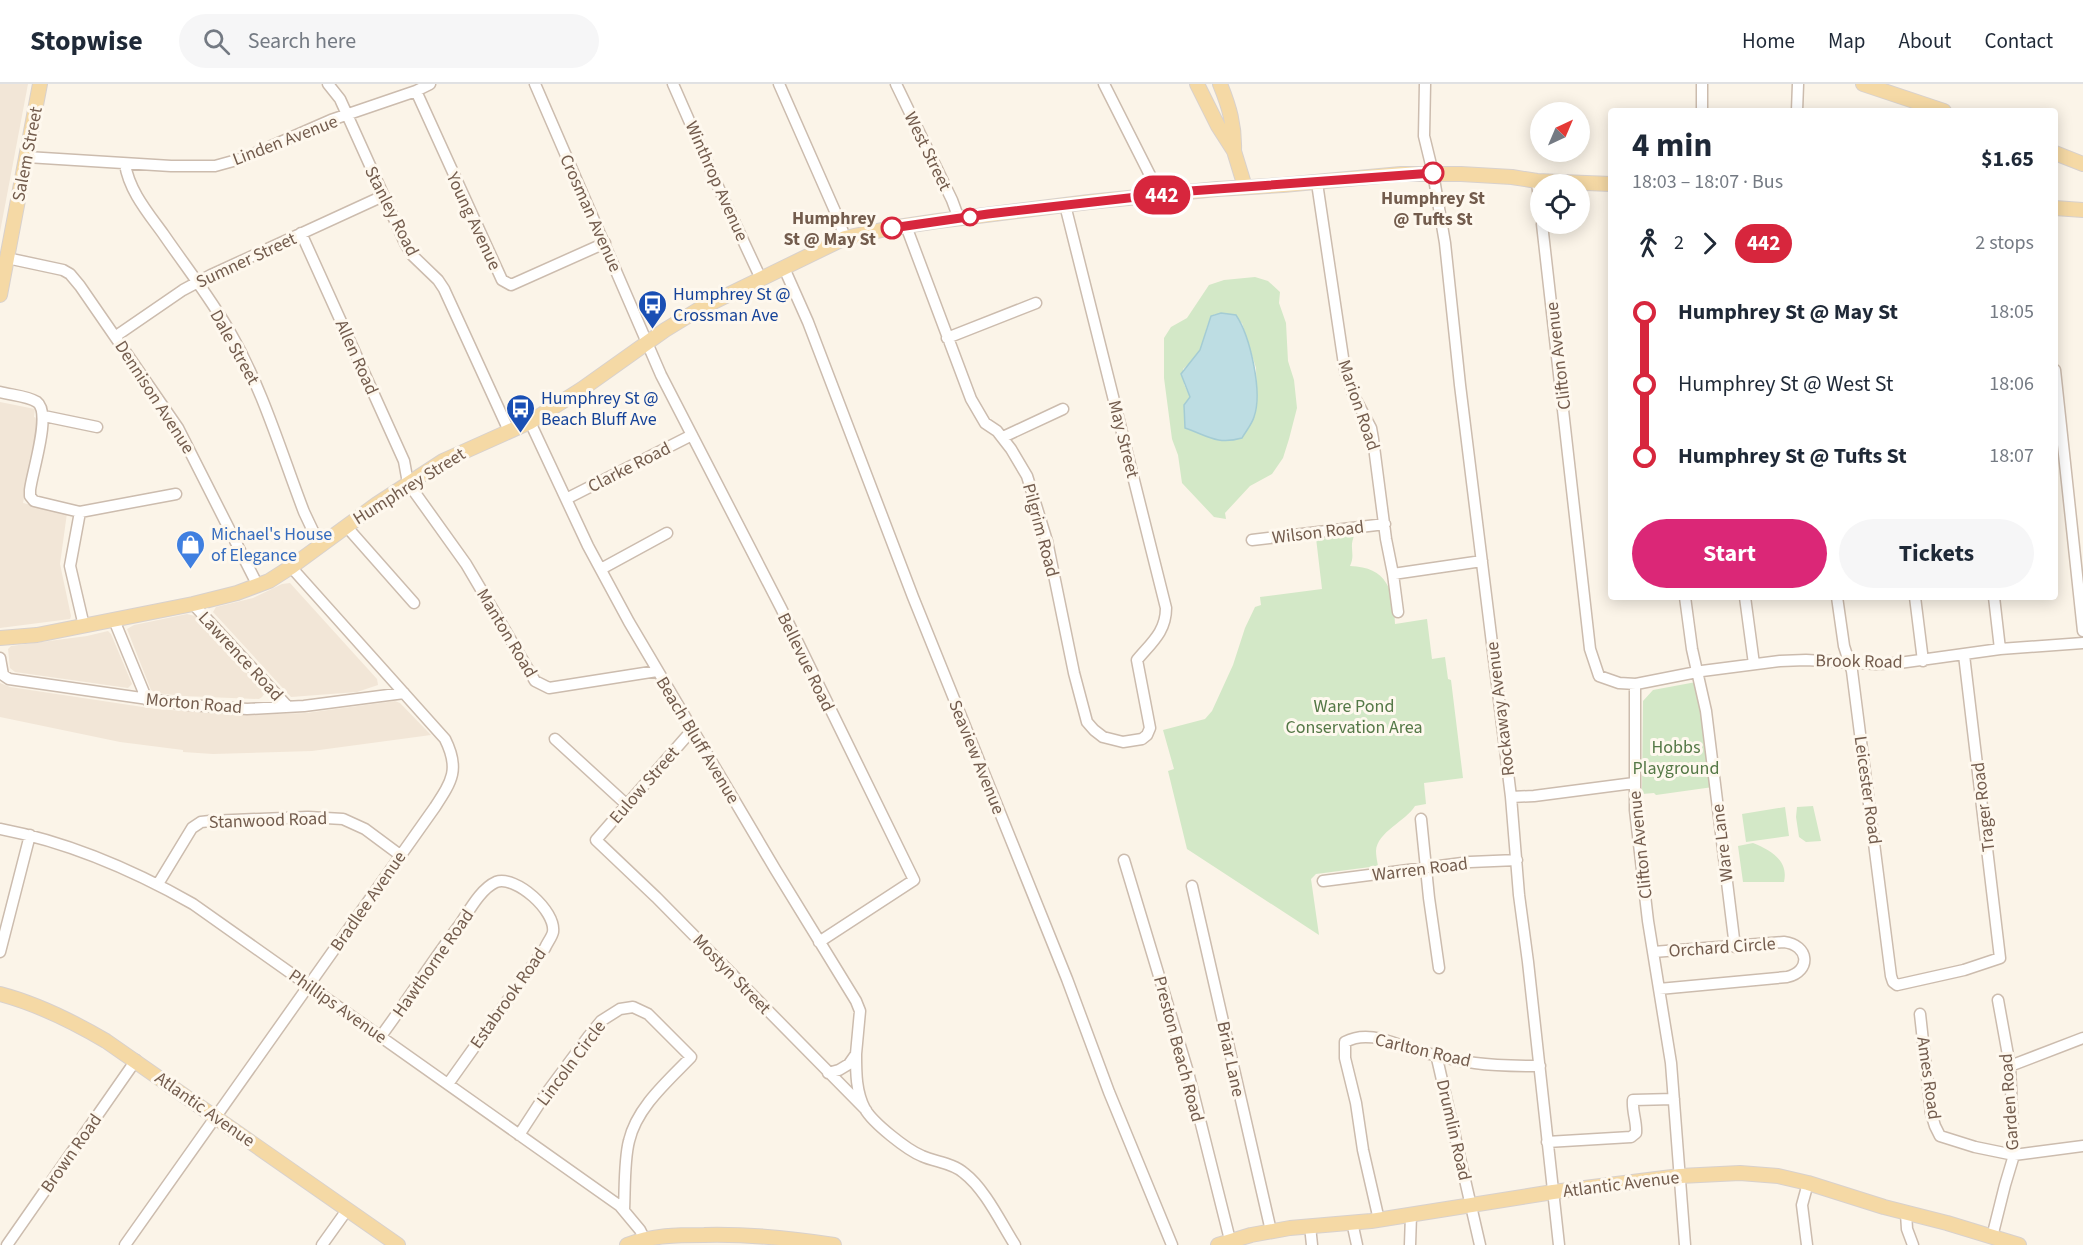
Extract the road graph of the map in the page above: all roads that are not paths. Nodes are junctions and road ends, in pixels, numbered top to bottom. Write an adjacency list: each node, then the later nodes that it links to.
1 (40, 84): 23 (main road, Salem Street)
2 (328, 84): 20 (street, Stanley Road)
3 (430, 84): 16 (street, Linden Avenue)
4 (536, 84): 42 (street, Crosman Avenue)
5 (673, 84): 45 (street, Winthrop Avenue)
6 (779, 84): 41 (street)
7 (896, 84): 37 (street, West Street)
8 (1104, 84): 32 (street)
9 (1197, 84): 21 (main road)
10 (1220, 84): 21 (main road)
11 (1425, 84): 26 (street, Rockaway Avenue)
12 (1702, 84): 17 (street)
13 (1798, 84): 18 (street)
14 (1863, 84): 15 (main road)
15 (1888, 88): 19 (main road)
16 (416, 91): 20 (street, Linden Avenue); 42 (street, Young Avenue)
17 (1702, 108)
18 (1797, 108)
19 (1937, 108)
20 (347, 116): 24 (street, Linden Avenue); 33 (street, Stanley Road)
21 (1234, 151): 31 (main road)
22 (2058, 154): 25 (main road)
23 (27, 158): 24 (street, Linden Avenue); 43 (main road, Salem Street)
24 (125, 164): 46 (street, Dale Street)
25 (2083, 164)
26 (1433, 173): 27 (main road, Humphrey Street); 28 (main road, Humphrey Street); 70 (street, Rockaway Avenue)
27 (1530, 180)
28 (1317, 183): 31 (main road, Humphrey Street); 65 (street, Marion Road)
29 (1590, 183): 30 (main road, Humphrey Street)
30 (1608, 184)
31 (1245, 187): 32 (main road, Humphrey Street)
32 (1160, 195): 34 (main road, Humphrey Street)
33 (384, 196): 39 (street, Sumner Street); 58 (street, Stanley Road)
34 (1065, 205): 37 (main road, Humphrey Street); 94 (street, May Street)
35 (2058, 208): 36 (main road)
36 (2083, 210)
37 (958, 219): 38 (main road, Humphrey Street)
38 (906, 226): 41 (main road, Humphrey Street); 50 (street, Pilgrim Road)
39 (301, 233): 46 (street, Sumner Street); 61 (street, Allen Road)
40 (1543, 234): 97 (street, Clifton Avenue)
41 (845, 238): 44 (main road, Humphrey Street)
42 (604, 243): 51 (street, Crosman Avenue)
43 (7, 258): 47 (main road, Salem Street); 49 (street, Dennison Avenue)
44 (784, 268): 45 (main road, Humphrey Street); 167 (street, Seaview Avenue)
45 (761, 279): 51 (main road, Humphrey Street)
46 (196, 283): 49 (street, Sumner Street); 69 (street, Dale Street)
47 (0, 295)
48 (1036, 303): 50 (street)
49 (116, 336): 74 (street, Dennison Avenue)
50 (947, 338): 60 (street, Pilgrim Road)
51 (647, 342): 56 (main road, Humphrey Street); 59 (street, Bellevue Road)
52 (0, 392): 55 (street)
53 (2058, 398): 85 (street)
54 (1063, 410): 60 (street)
55 (44, 416): 57 (street); 64 (street)
56 (530, 422): 58 (main road, Humphrey Street); 63 (street, Beach Bluff Avenue)
57 (98, 427)
58 (509, 431): 61 (main road, Humphrey Street)
59 (692, 435): 63 (street, Clarke Road); 118 (street, Bellevue Road)
60 (1003, 437): 94 (street, Pilgrim Road)
61 (408, 483): 66 (main road, Humphrey Street); 95 (street, Manton Road)
62 (176, 494): 64 (street)
63 (566, 499): 72 (street, Beach Bluff Avenue)
64 (80, 513): 84 (street)
65 (1385, 524): 68 (street, Wilson Road); 73 (street, Marion Road)
66 (346, 526): 69 (main road, Humphrey Street); 80 (street)
67 (667, 533): 72 (street)
68 (1252, 540)
69 (322, 543): 71 (main road, Humphrey Street)
70 (1482, 561): 73 (street); 104 (street, Rockaway Avenue)
71 (291, 567): 74 (main road, Humphrey Street); 98 (street, Bradlee Avenue)
72 (601, 569): 95 (street, Beach Bluff Avenue)
73 (1393, 574): 82 (street, Marion Road)
74 (258, 585): 81 (main road, Humphrey Street)
75 (1685, 600): 96 (street, Ware Lane)
76 (1745, 600): 93 (street)
77 (1837, 600): 92 (street, Leicester Road)
78 (1915, 600): 91 (street)
79 (1994, 600): 88 (street)
80 (414, 603)
81 (193, 604): 83 (main road, Humphrey Street); 100 (street, Lawrence Road)
82 (1398, 612)
83 (114, 620): 84 (main road, Humphrey Street); 99 (street)
84 (84, 626): 86 (main road, Humphrey Street)
85 (2083, 631)
86 (0, 638)
87 (2083, 643): 88 (street, Brook Road)
88 (2000, 649): 89 (street, Brook Road)
89 (1964, 655): 91 (street, Brook Road); 123 (street, Trager Road)
90 (0, 658): 99 (street, Morton Road)
91 (1923, 660): 92 (street, Brook Road)
92 (1850, 662): 93 (street, Brook Road); 123 (street, Leicester Road)
93 (1754, 664): 96 (street, Brook Road)
94 (1137, 665)
95 (657, 671): 101 (street, Beach Bluff Avenue)
96 (1696, 672): 97 (street, Brook Road); 119 (street, Ware Lane)
97 (1635, 684): 103 (street, Clifton Avenue)
98 (404, 693): 100 (street, Morton Road); 110 (street, Bradlee Avenue)
99 (147, 700): 100 (street, Morton Road)
100 (288, 708)
101 (693, 729): 105 (street, Eulow Street); 118 (street, Beach Bluff Avenue)
102 (555, 739): 105 (street)
103 (1634, 783): 104 (street); 120 (street, Clifton Avenue)
104 (1511, 797): 112 (street, Rockaway Avenue)
105 (627, 805): 109 (street, Eulow Street)
106 (1421, 819): 113 (street)
107 (0, 829): 108 (street, Phillips Avenue)
108 (30, 836): 115 (street, Phillips Avenue); 121 (street)
109 (596, 840): 136 (street, Mostyn Street)
110 (400, 855): 115 (street, Stanwood Road); 124 (street, Bradlee Avenue)
111 (1124, 860): 159 (street, Preston Beach Road)
112 (1517, 860): 113 (street, Warren Road); 134 (street, Rockaway Avenue)
113 (1425, 868): 114 (street, Warren Road); 122 (street)
114 (1323, 881)
115 (158, 884): 124 (street, Phillips Avenue)
116 (1192, 886): 156 (street, Briar Lane)
117 (486, 891): 129 (street, Hawthorne Road); 137 (street, Estabrook Road)
118 (819, 942): 131 (street, Beach Bluff Avenue)
119 (1735, 947): 120 (street, Orchard Circle); 125 (street, Orchard Circle)
120 (1653, 951): 125 (street, Clifton Avenue)
121 (0, 952)
122 (1439, 968)
123 (1894, 983)
124 (309, 986): 129 (street, Phillips Avenue); 140 (street, Bradlee Avenue)
125 (1659, 989): 138 (street, Clifton Avenue)
126 (0, 994): 133 (main road, Atlantic Avenue)
127 (1998, 1000): 135 (street, Garden Road)
128 (1920, 1014): 144 (street, Ames Road)
129 (381, 1036): 137 (street, Phillips Avenue)
130 (2083, 1038): 135 (street)
131 (856, 1054): 136 (street); 139 (street, Beach Bluff Avenue)
132 (1436, 1054): 134 (street, Carlton Road); 148 (street, Drumlin Road); 153 (street, Carlton Road)
133 (136, 1060): 140 (main road, Atlantic Avenue); 160 (street, Brown Road)
134 (1540, 1066): 142 (street, Rockaway Avenue)
135 (2010, 1066): 144 (street, Garden Road)
136 (828, 1072): 139 (street, Mostyn Street)
137 (448, 1084): 141 (street, Phillips Avenue)
138 (1674, 1099): 142 (street); 145 (street, Clifton Avenue)
139 (866, 1110): 166 (street, Beach Bluff Avenue)
140 (215, 1117): 149 (main road, Atlantic Avenue); 161 (street, Bradlee Avenue)
141 (519, 1135): 150 (street, Phillips Avenue); 150 (street, Lincoln Circle)
142 (1547, 1142): 147 (street, Rockaway Avenue)
143 (2083, 1146): 144 (street)
144 (2014, 1155): 157 (street, Garden Road)
145 (1680, 1176): 146 (main road, Atlantic Avenue); 147 (main road, Atlantic Avenue); 173 (street, Clifton Avenue)
146 (1808, 1183): 151 (main road, Atlantic Avenue); 174 (street)
147 (1553, 1192): 148 (main road, Atlantic Avenue); 172 (street, Rockaway Avenue)
148 (1472, 1206): 152 (main road, Atlantic Avenue); 171 (street, Drumlin Road)
149 (347, 1210): 162 (street); 163 (main road, Atlantic Avenue)
150 (624, 1210): 158 (street, Phillips Avenue)
151 (1906, 1213): 157 (main road, Atlantic Avenue); 175 (street)
152 (1411, 1215): 153 (main road, Atlantic Avenue); 170 (street)
153 (1379, 1220): 154 (main road, Atlantic Avenue)
154 (1352, 1222): 155 (main road, Atlantic Avenue); 169 (street)
155 (1310, 1226): 156 (main road, Atlantic Avenue); 168 (street)
156 (1271, 1231): 159 (main road, Atlantic Avenue)
157 (1992, 1237): 176 (main road, Atlantic Avenue)
158 (644, 1238): 164 (main road); 165 (main road)
159 (1224, 1243)
160 (7, 1245)
161 (125, 1245)
162 (322, 1245)
163 (398, 1245)
164 (627, 1245)
165 (834, 1245)
166 (1015, 1245)
167 (1172, 1245)
168 (1312, 1245)
169 (1357, 1245)
170 (1410, 1245)
171 (1480, 1245)
172 (1559, 1245)
173 (1685, 1245)
174 (1807, 1245)
175 (1913, 1245)
176 (2019, 1245)

